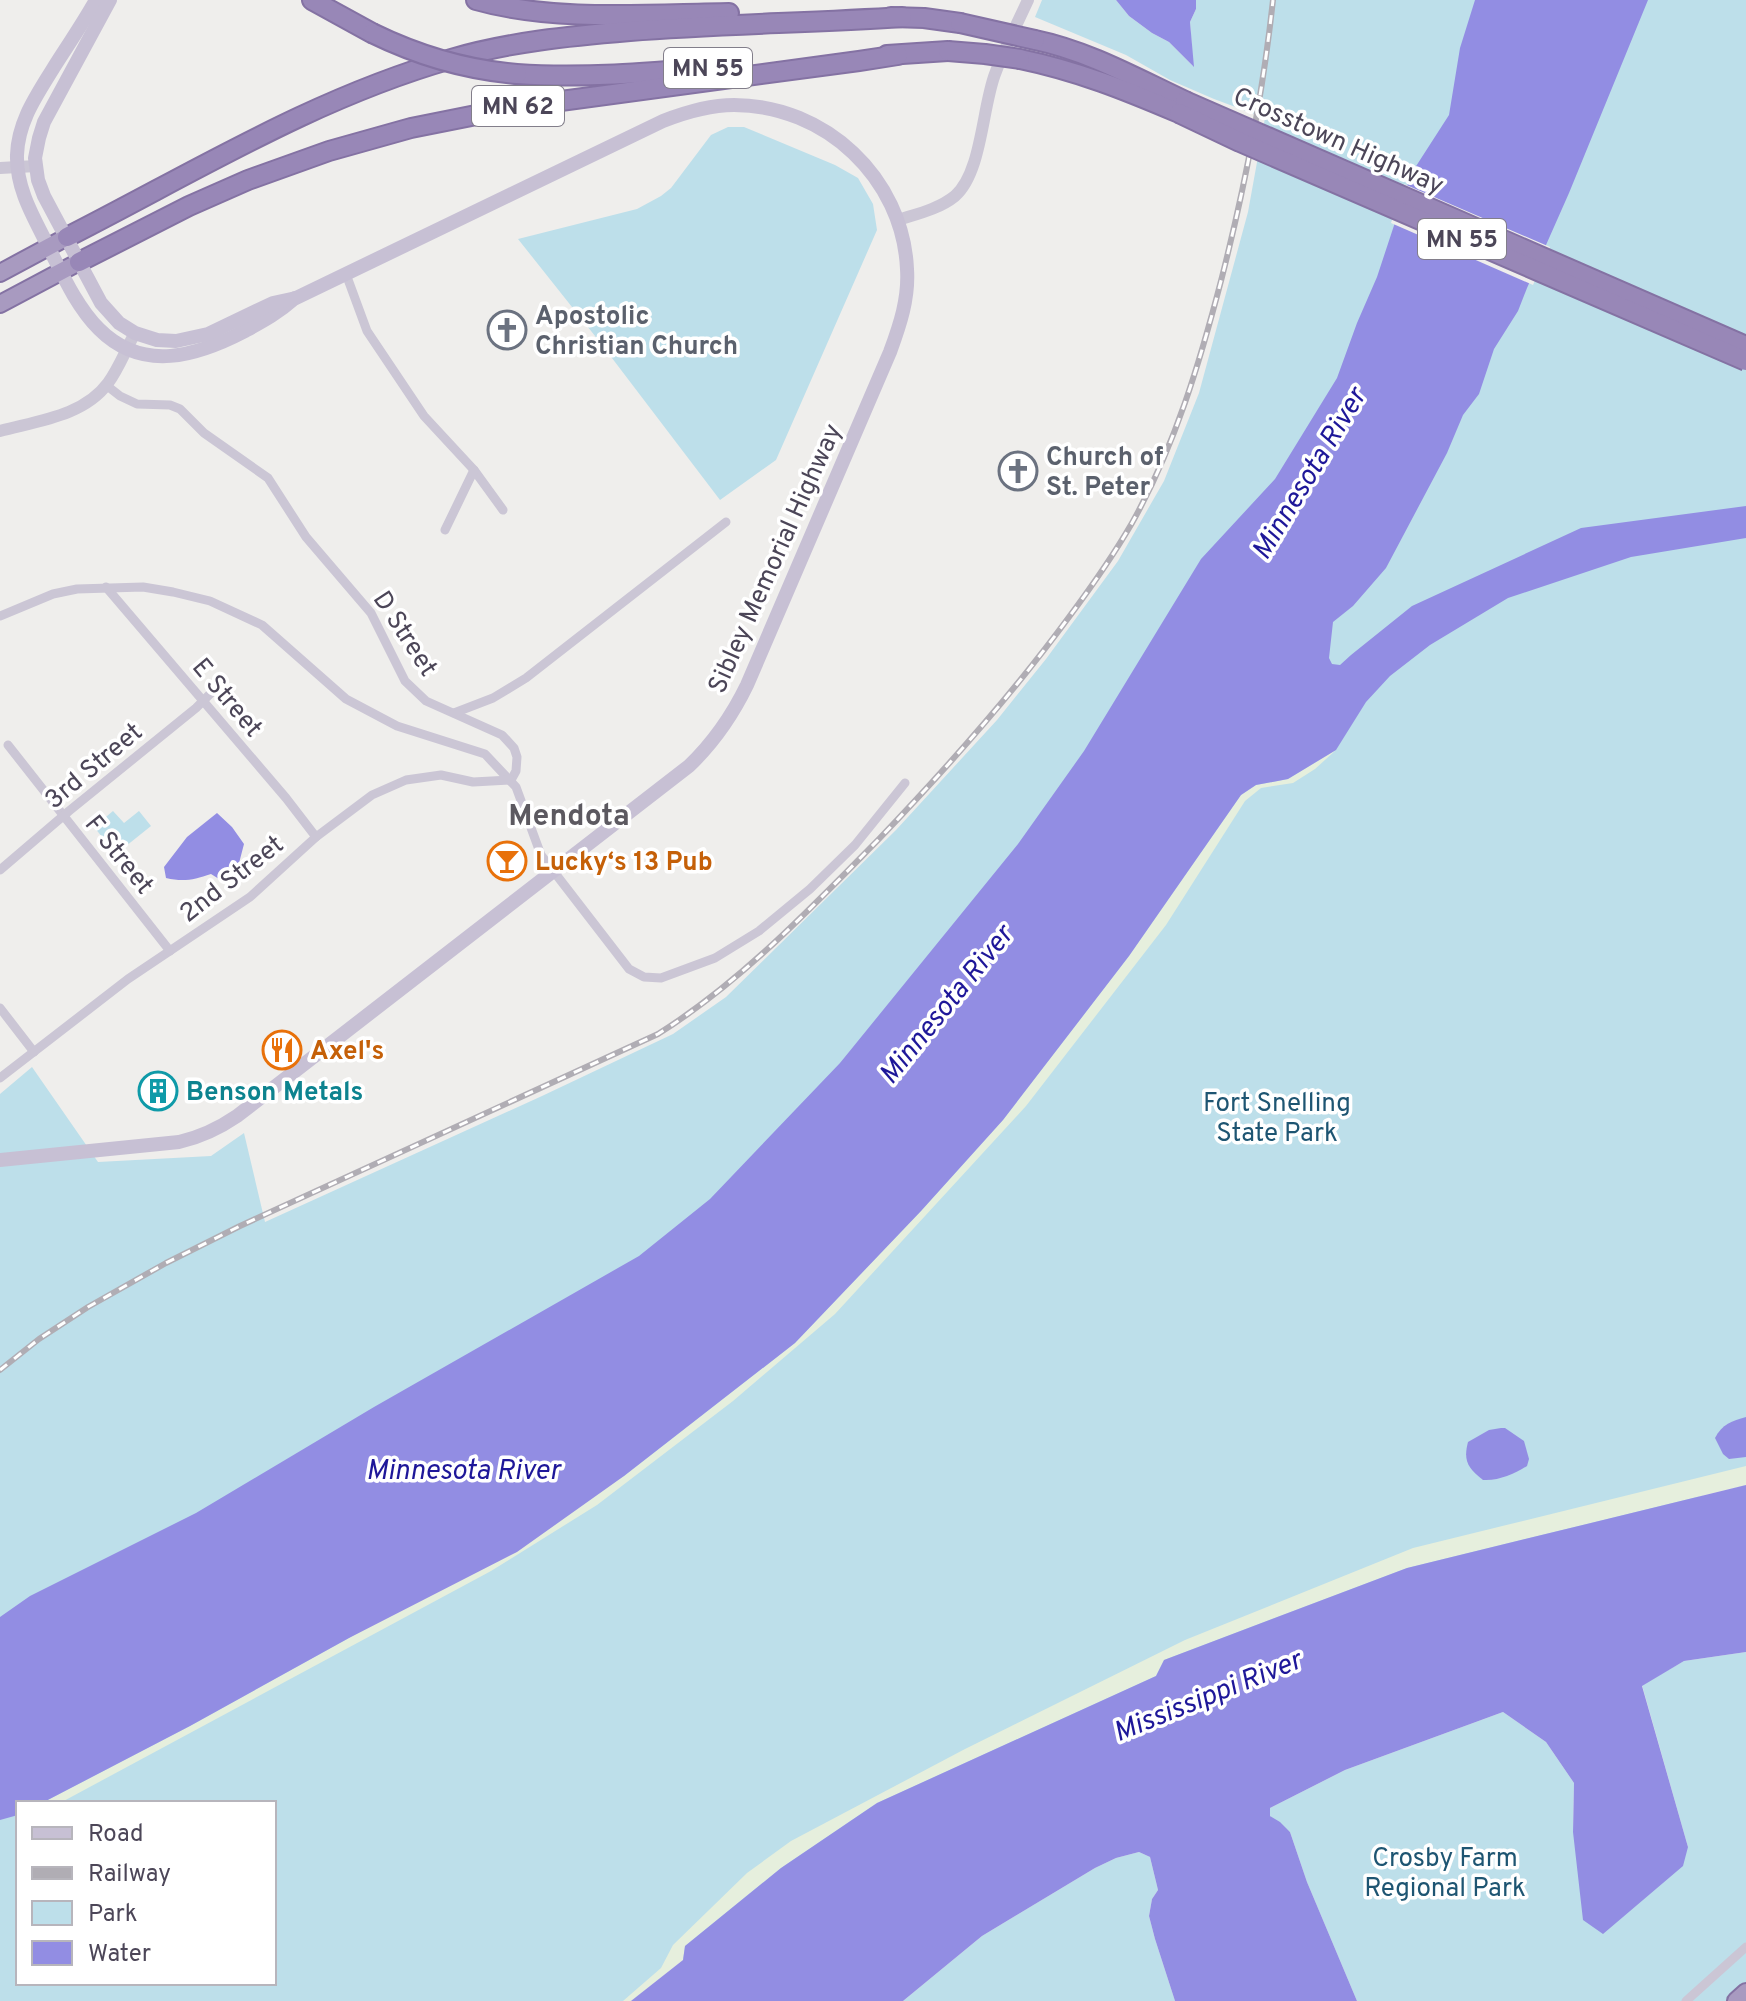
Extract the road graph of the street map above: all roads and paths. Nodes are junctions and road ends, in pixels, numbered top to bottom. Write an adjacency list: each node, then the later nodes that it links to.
1 (96, 0): 10 (main road)
2 (110, 0): 9 (main road)
3 (312, 0): 7 (highway, MN 55, bridge)
4 (476, 0): 6 (highway, MN 55)
5 (1028, 0): 12 (street)
6 (902, 17): 8 (highway, Crosstown Highway / MN 55, bridge); 13 (highway, MN 62)
7 (898, 55): 8 (highway, Crosstown Highway / MN 55, bridge); 15 (highway, MN 62)
8 (1182, 107): 22 (highway, Crosstown Highway / MN 55, bridge); 24 (highway, MN 55, bridge)
9 (36, 166): 10 (street); 13 (main road)
10 (17, 167): 11 (street); 14 (main road)
11 (0, 168)
12 (898, 220): 18 (main road, Sibley Memorial Highway); 42 (main road, Sibley Memorial Highway)
13 (67, 237): 14 (highway, MN 62); 15 (main road)
14 (49, 247): 16 (main road); 17 (highway, MN 62)
15 (79, 262): 16 (highway, MN 62); 21 (main road)
16 (61, 271): 20 (highway, MN 62); 23 (main road)
17 (0, 273)
18 (346, 274): 19 (main road, Sibley Memorial Highway); 27 (street)
19 (296, 298): 21 (main road); 23 (main road)
20 (0, 304)
21 (135, 333): 23 (street)
22 (1746, 346)
23 (127, 348): 25 (street)
24 (1746, 361)
25 (106, 385): 26 (street); 35 (street, D Street)
26 (0, 431)
27 (474, 470): 28 (street); 30 (street)
28 (503, 510)
29 (726, 522): 35 (street)
30 (445, 530)
31 (106, 587): 32 (street); 34 (street, E Street); 37 (street)
32 (0, 616)
33 (212, 692): 34 (street, 3rd Street)
34 (203, 701): 39 (street, 3rd Street); 40 (street, E Street)
35 (454, 713): 37 (street, D Street)
36 (8, 745): 39 (street, F Street)
37 (511, 780): 40 (street, 2nd Street); 42 (street, D Street)
38 (905, 783): 42 (street, D Street)
39 (63, 817): 41 (street, 3rd Street); 43 (street, F Street)
40 (316, 837): 43 (street, 2nd Street)
41 (0, 870)
42 (553, 872): 47 (main road, Sibley Memorial Highway)
43 (170, 951): 45 (street, 2nd Street)
44 (0, 1008): 45 (street)
45 (34, 1052): 46 (street, 2nd Street)
46 (0, 1078)
47 (0, 1160)
48 (1746, 1947): 50 (street)
49 (1746, 1992): 51 (highway)
50 (1686, 2001)
51 (1736, 2001)

